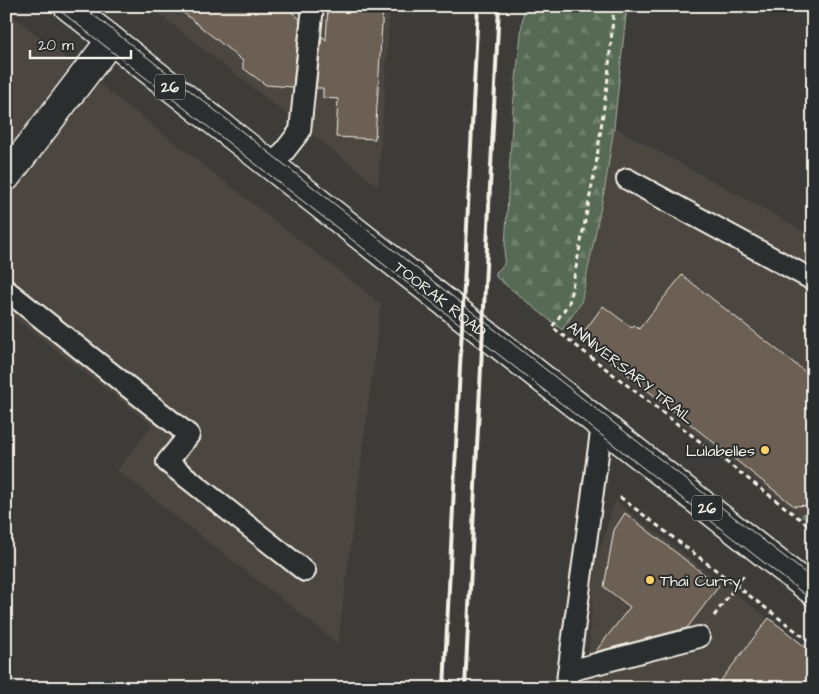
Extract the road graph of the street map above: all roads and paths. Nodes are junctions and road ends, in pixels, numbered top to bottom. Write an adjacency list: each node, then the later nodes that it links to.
1 (68, 6): 4 (main road, TOORAK ROAD / 26)
2 (313, 6): 5 (lane)
3 (614, 6): 12 (path, ANNIVERSARY TRAIL)
4 (111, 40): 5 (main road, TOORAK ROAD / 26); 6 (main road)
5 (272, 167): 10 (main road, TOORAK ROAD / 26)
6 (6, 177)
7 (627, 179): 8 (lane)
8 (813, 280)
9 (6, 290): 14 (lane)
10 (602, 425): 11 (lane); 13 (main road, TOORAK ROAD / 26)
11 (596, 479): 15 (path); 19 (lane)
12 (813, 529)
13 (762, 551): 15 (path); 16 (main road, TOORAK ROAD / 26)
14 (305, 571)
15 (736, 587): 17 (path); 18 (path)
16 (813, 591)
17 (699, 637): 19 (lane)
18 (813, 644)
19 (568, 679)

